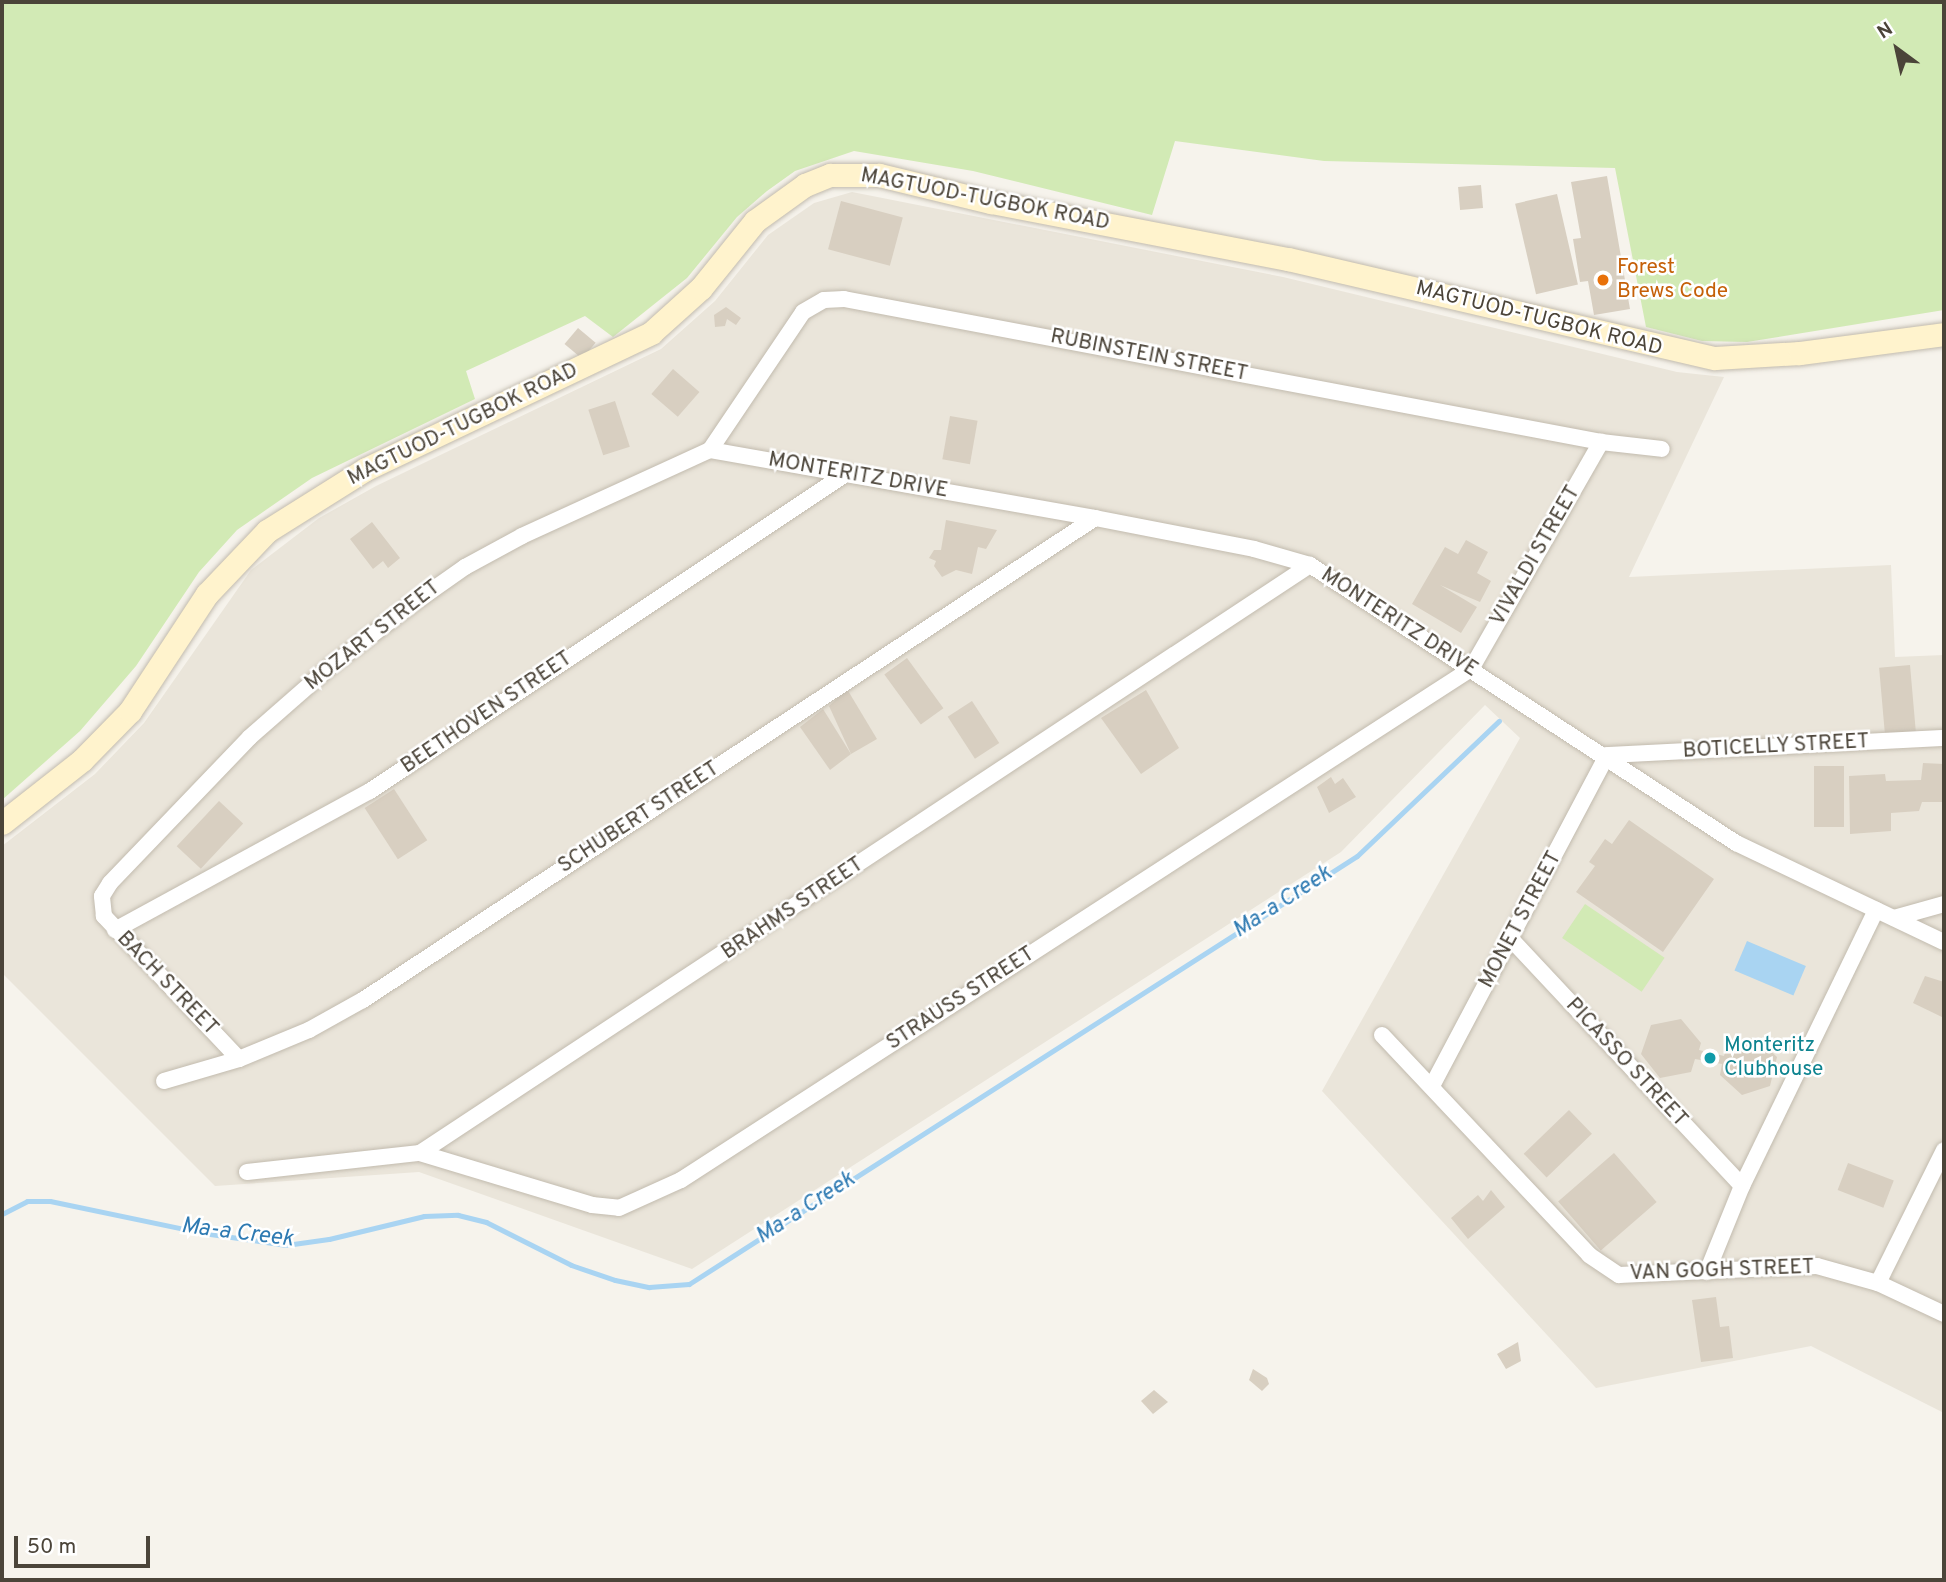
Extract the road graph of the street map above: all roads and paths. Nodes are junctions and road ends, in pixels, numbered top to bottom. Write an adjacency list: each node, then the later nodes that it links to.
1 (1944, 334): 11 (main road, MAGTUOD-TUGBOK ROAD)
2 (1601, 442): 3 (street, RUBINSTEIN STREET); 4 (street, RUBINSTEIN STREET); 8 (street, VIVALDI STREET)
3 (1662, 449)
4 (709, 450): 5 (street, MONTERITZ DRIVE); 13 (street, MOZART STREET)
5 (847, 473): 6 (street, MONTERITZ DRIVE); 16 (street, BEETHOVEN STREET)
6 (1095, 518): 7 (street, MONTERITZ DRIVE); 20 (street, SCHUBERT STREET)
7 (1310, 565): 8 (street, MONTERITZ DRIVE); 24 (street, BRAHMS STREET)
8 (1471, 669): 10 (street, MONTERITZ DRIVE); 24 (street, STRAUSS STREET)
9 (1944, 738): 10 (street, BOTICELLY STREET)
10 (1607, 755): 14 (street, MONTERITZ DRIVE); 17 (street, MONET STREET)
11 (2, 823)
12 (1944, 904): 15 (street)
13 (100, 905): 16 (street, BACH STREET)
14 (1876, 910): 15 (street, MONTERITZ DRIVE); 26 (street)
15 (1894, 918): 18 (street, MONTERITZ DRIVE)
16 (114, 930): 20 (street, BACH STREET)
17 (1511, 939): 22 (street, MONET STREET); 26 (street, PICASSO STREET)
18 (1944, 942)
19 (1382, 1035): 22 (street, VAN GOGH STREET)
20 (239, 1059): 21 (street, SCHUBERT STREET)
21 (164, 1082)
22 (1433, 1084): 27 (street, VAN GOGH STREET)
23 (1944, 1150): 28 (street)
24 (420, 1153): 25 (street, BRAHMS STREET)
25 (247, 1172)
26 (1742, 1186): 27 (street)
27 (1707, 1272): 28 (street, VAN GOGH STREET)
28 (1878, 1283): 29 (street, VAN GOGH STREET)
29 (1944, 1314)

